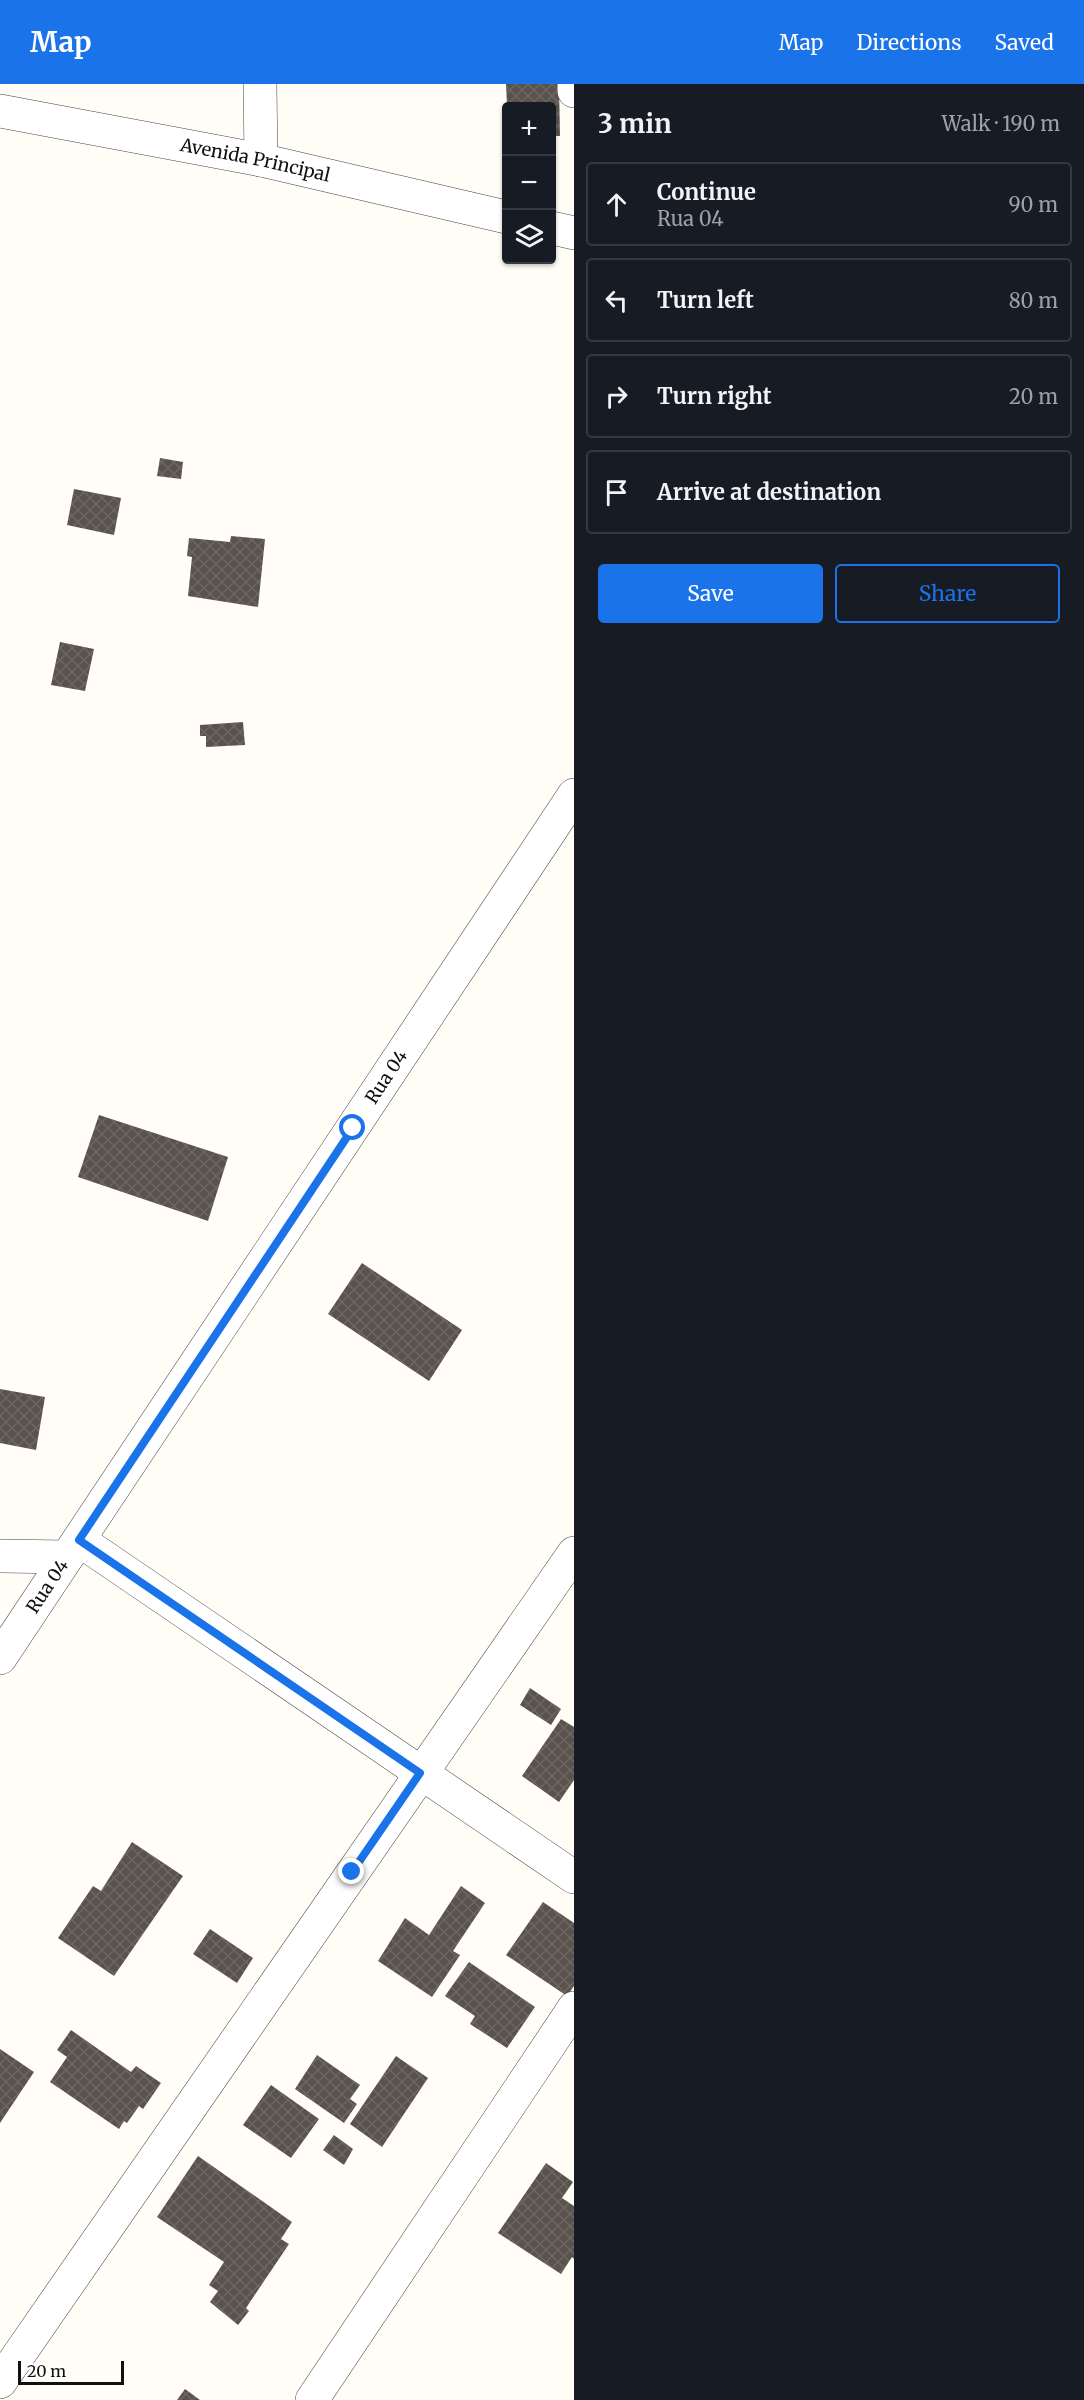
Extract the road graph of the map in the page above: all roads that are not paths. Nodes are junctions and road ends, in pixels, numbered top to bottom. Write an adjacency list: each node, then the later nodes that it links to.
1 (260, 84): 5 (street)
2 (574, 84): 3 (street)
3 (574, 90)
4 (0, 111): 5 (street, Avenida Principal)
5 (261, 160): 6 (street, Avenida Principal)
6 (502, 216)
7 (556, 229): 8 (street)
8 (574, 233)
9 (574, 795): 10 (street, Rua 04)
10 (73, 1549): 12 (street); 13 (street, Rua 04); 14 (street)
11 (574, 1553): 14 (street)
12 (0, 1556)
13 (0, 1658)
14 (420, 1773): 15 (street); 17 (street)
15 (574, 1878)
16 (574, 2008): 18 (street)
17 (0, 2382)
18 (312, 2400)

